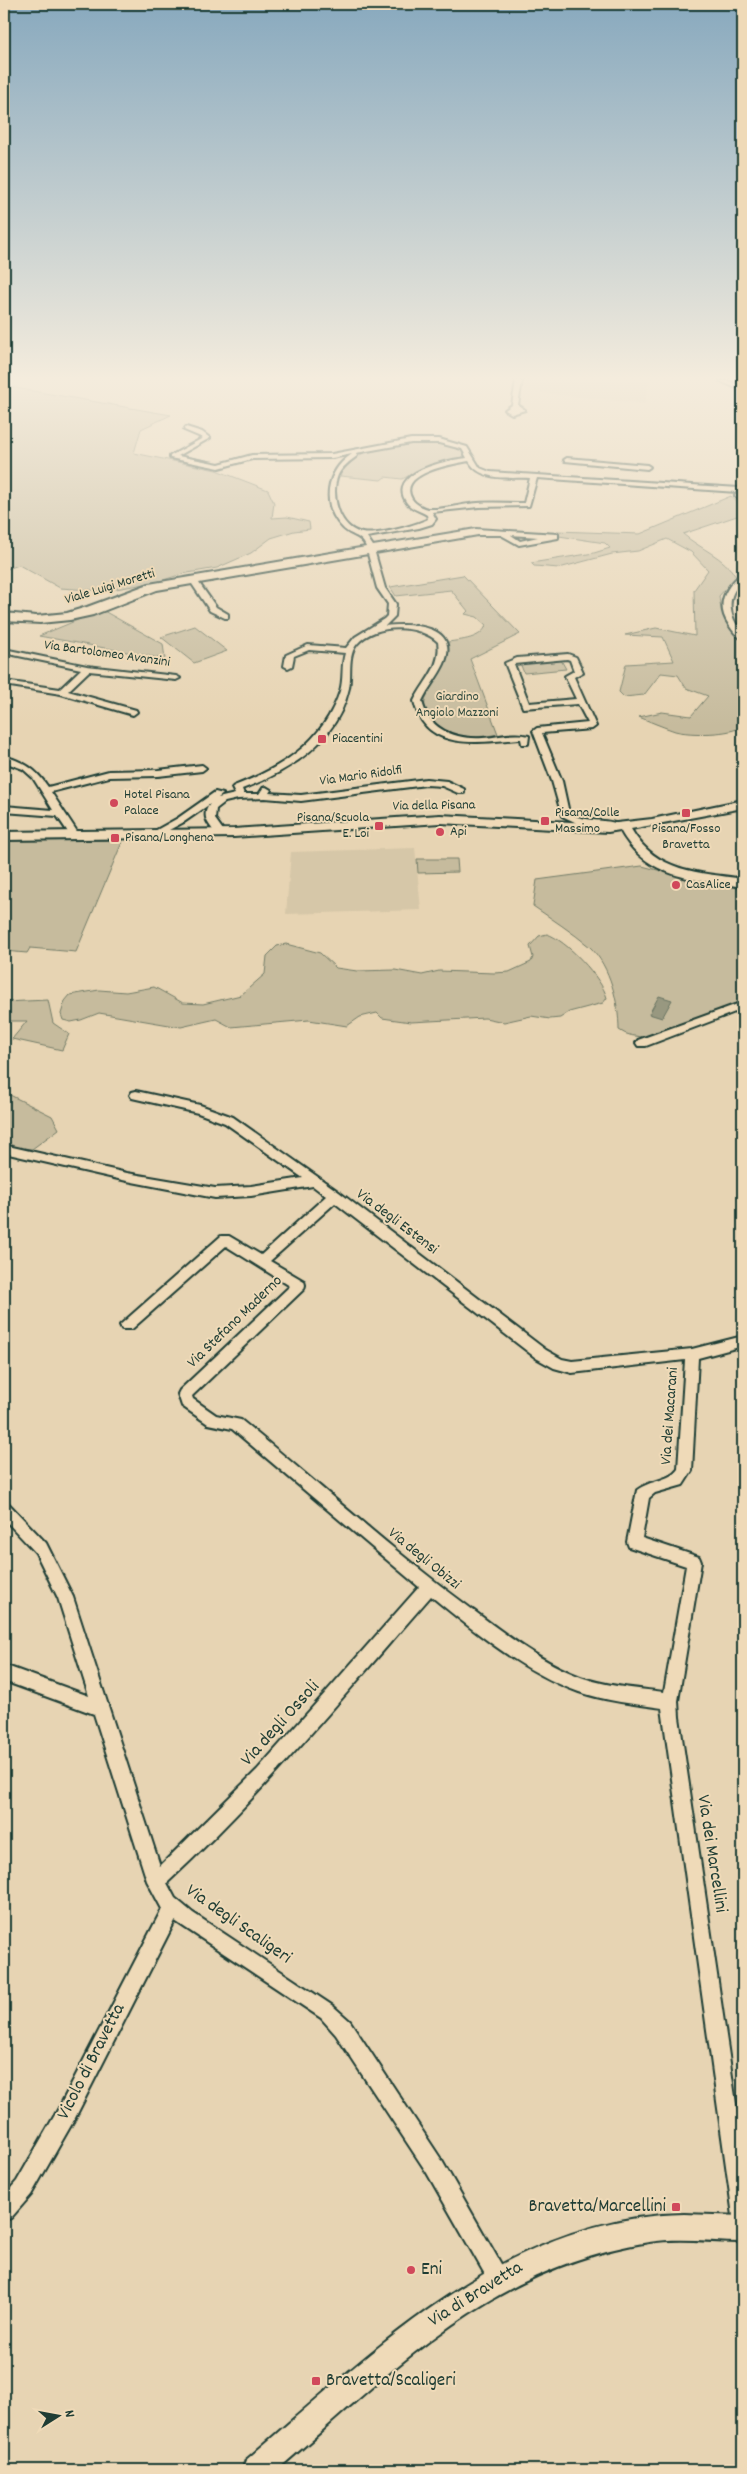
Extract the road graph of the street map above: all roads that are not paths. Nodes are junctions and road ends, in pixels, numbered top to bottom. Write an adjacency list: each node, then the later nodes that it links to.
1 (332, 496): 5 (street)
2 (408, 496): 4 (street)
3 (529, 496): 4 (street)
4 (426, 511): 5 (street)
5 (361, 534): 7 (street)
6 (533, 537): 7 (street, Viale Luigi Moretti)
7 (370, 549): 9 (street, Viale Luigi Moretti); 10 (street)
8 (743, 577): 16 (street)
9 (194, 580): 11 (street, Viale Luigi Moretti); 12 (street); 13 (street, Viale Luigi Moretti)
10 (392, 613): 14 (street); 15 (street)
11 (4, 615)
12 (226, 616)
13 (4, 619)
14 (406, 627): 15 (street); 26 (street)
15 (374, 629): 18 (street)
16 (743, 636)
17 (4, 651): 20 (street, Via Bartolomeo Avanzini)
18 (349, 651): 19 (street); 29 (street)
19 (288, 666)
20 (87, 668): 21 (street, Via Bartolomeo Avanzini); 23 (street)
21 (176, 678)
22 (4, 683): 23 (street)
23 (62, 692): 25 (street)
24 (582, 701): 24 (street); 39 (street)
25 (133, 712)
26 (526, 742)
27 (4, 759): 30 (street)
28 (202, 768): 30 (street)
29 (259, 780): 32 (street); 33 (street)
30 (47, 790): 37 (street)
31 (461, 791): 33 (street, Via Mario Ridolfi)
32 (239, 792): 33 (street, Via Mario Ridolfi); 36 (street); 38 (street)
33 (264, 796)
34 (743, 804): 39 (main road, Via della Pisana)
35 (4, 808): 37 (street)
36 (191, 813): 38 (street); 41 (street)
37 (61, 814): 43 (street)
38 (208, 816): 40 (street)
39 (622, 827): 40 (main road, Via della Pisana); 44 (main road)
40 (220, 833): 41 (main road, Via della Pisana)
41 (154, 835): 43 (main road, Via della Pisana)
42 (4, 836): 43 (main road, Via della Pisana)
43 (75, 836)
44 (743, 883)
45 (743, 1005): 46 (street)
46 (642, 1043)
47 (136, 1095): 49 (street, Via degli Estensi)
48 (8, 1150): 49 (street)
49 (315, 1181): 50 (street, Via degli Estensi)
50 (334, 1195): 51 (street, Via Stefano Maderno); 54 (street, Via degli Estensi)
51 (261, 1262): 52 (street, Via Stefano Maderno); 55 (street, Via Stefano Maderno)
52 (127, 1325)
53 (743, 1341): 54 (street, Via degli Estensi)
54 (692, 1354): 57 (street, Via dei Macarani)
55 (186, 1394): 58 (street, Via degli Obizzi)
56 (4, 1509): 61 (street, Via degli Scaligeri)
57 (634, 1542): 60 (street, Via dei Marcellini)
58 (429, 1587): 60 (street, Via degli Obizzi); 62 (street, Via degli Ossoli)
59 (4, 1674): 61 (street)
60 (670, 1701): 65 (street, Via dei Marcellini)
61 (100, 1708): 62 (street, Via degli Scaligeri)
62 (156, 1880): 63 (street, Via degli Scaligeri)
63 (173, 1907): 64 (street, Vicolo di Bravetta); 67 (street, Via degli Scaligeri)
64 (4, 2211)
65 (743, 2216)
66 (743, 2229): 67 (main road, Via di Bravetta)
67 (498, 2278): 68 (main road, Via di Bravetta)
68 (256, 2470)

